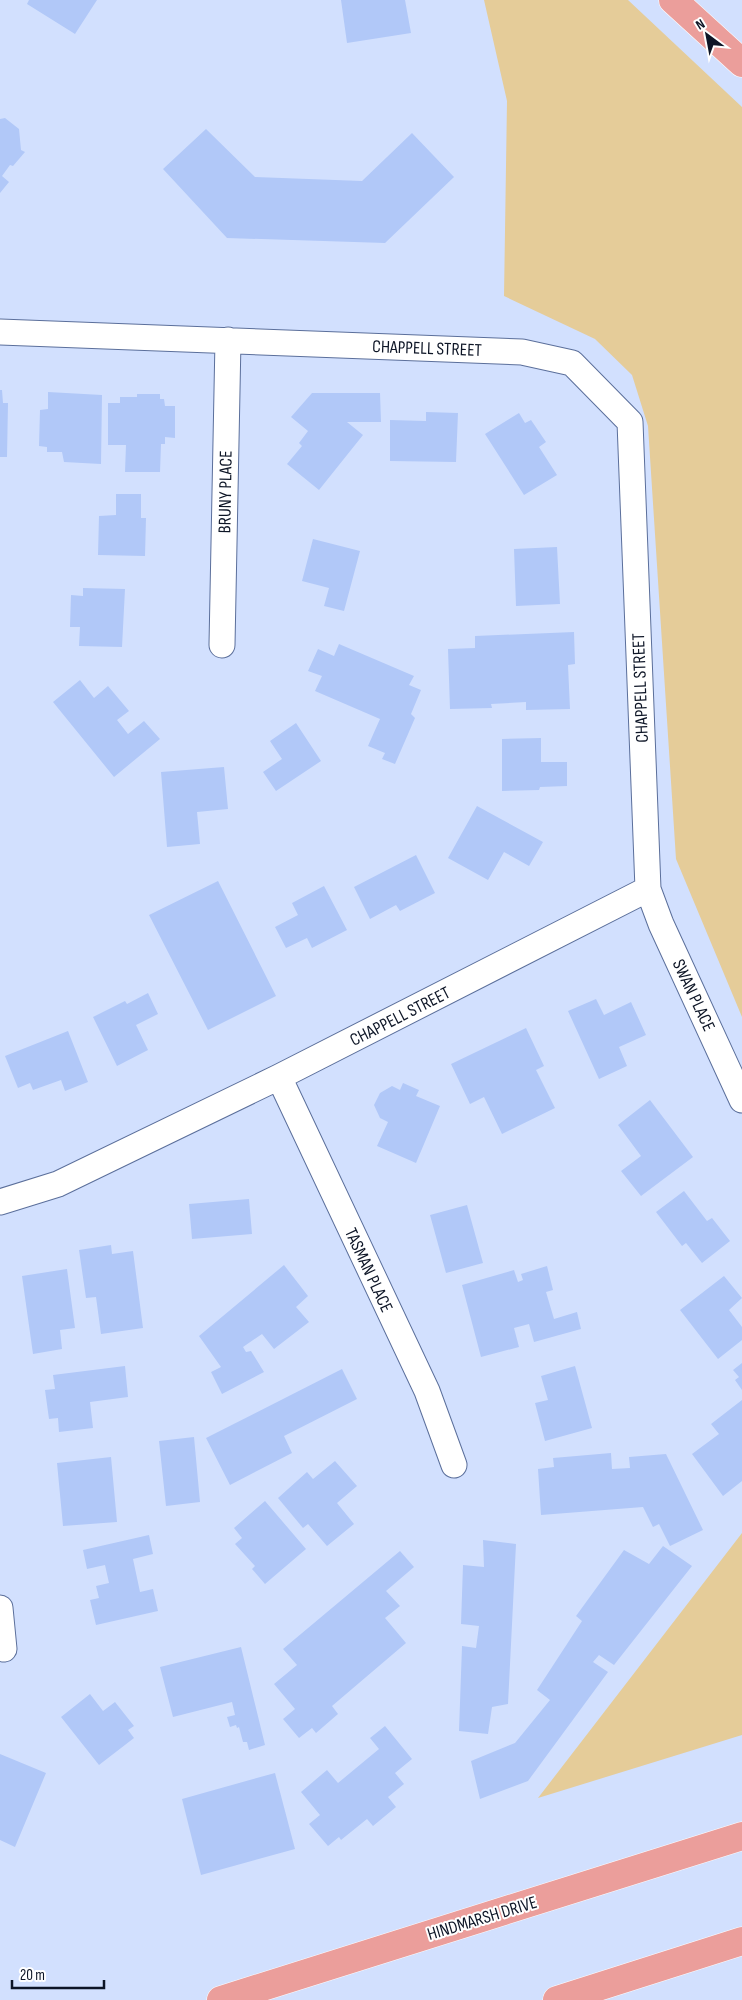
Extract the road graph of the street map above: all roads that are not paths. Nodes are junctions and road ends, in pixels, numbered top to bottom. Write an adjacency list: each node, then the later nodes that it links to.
1 (680, 7): 2 (main road)
2 (742, 63)
3 (0, 332): 4 (street, CHAPPELL STREET)
4 (228, 340): 5 (street, BRUNY PLACE); 6 (street, CHAPPELL STREET)
5 (222, 645)
6 (648, 889): 7 (street, CHAPPELL STREET); 8 (street, SWAN PLACE)
7 (279, 1077): 9 (street, CHAPPELL STREET); 10 (street, TASMAN PLACE)
8 (742, 1100)
9 (0, 1202)
10 (454, 1465)
11 (0, 1608): 12 (street)
12 (4, 1649)
13 (742, 1836): 15 (main road, HINDMARSH DRIVE)
14 (742, 1940): 16 (main road)
15 (221, 2000)
16 (557, 2000)

